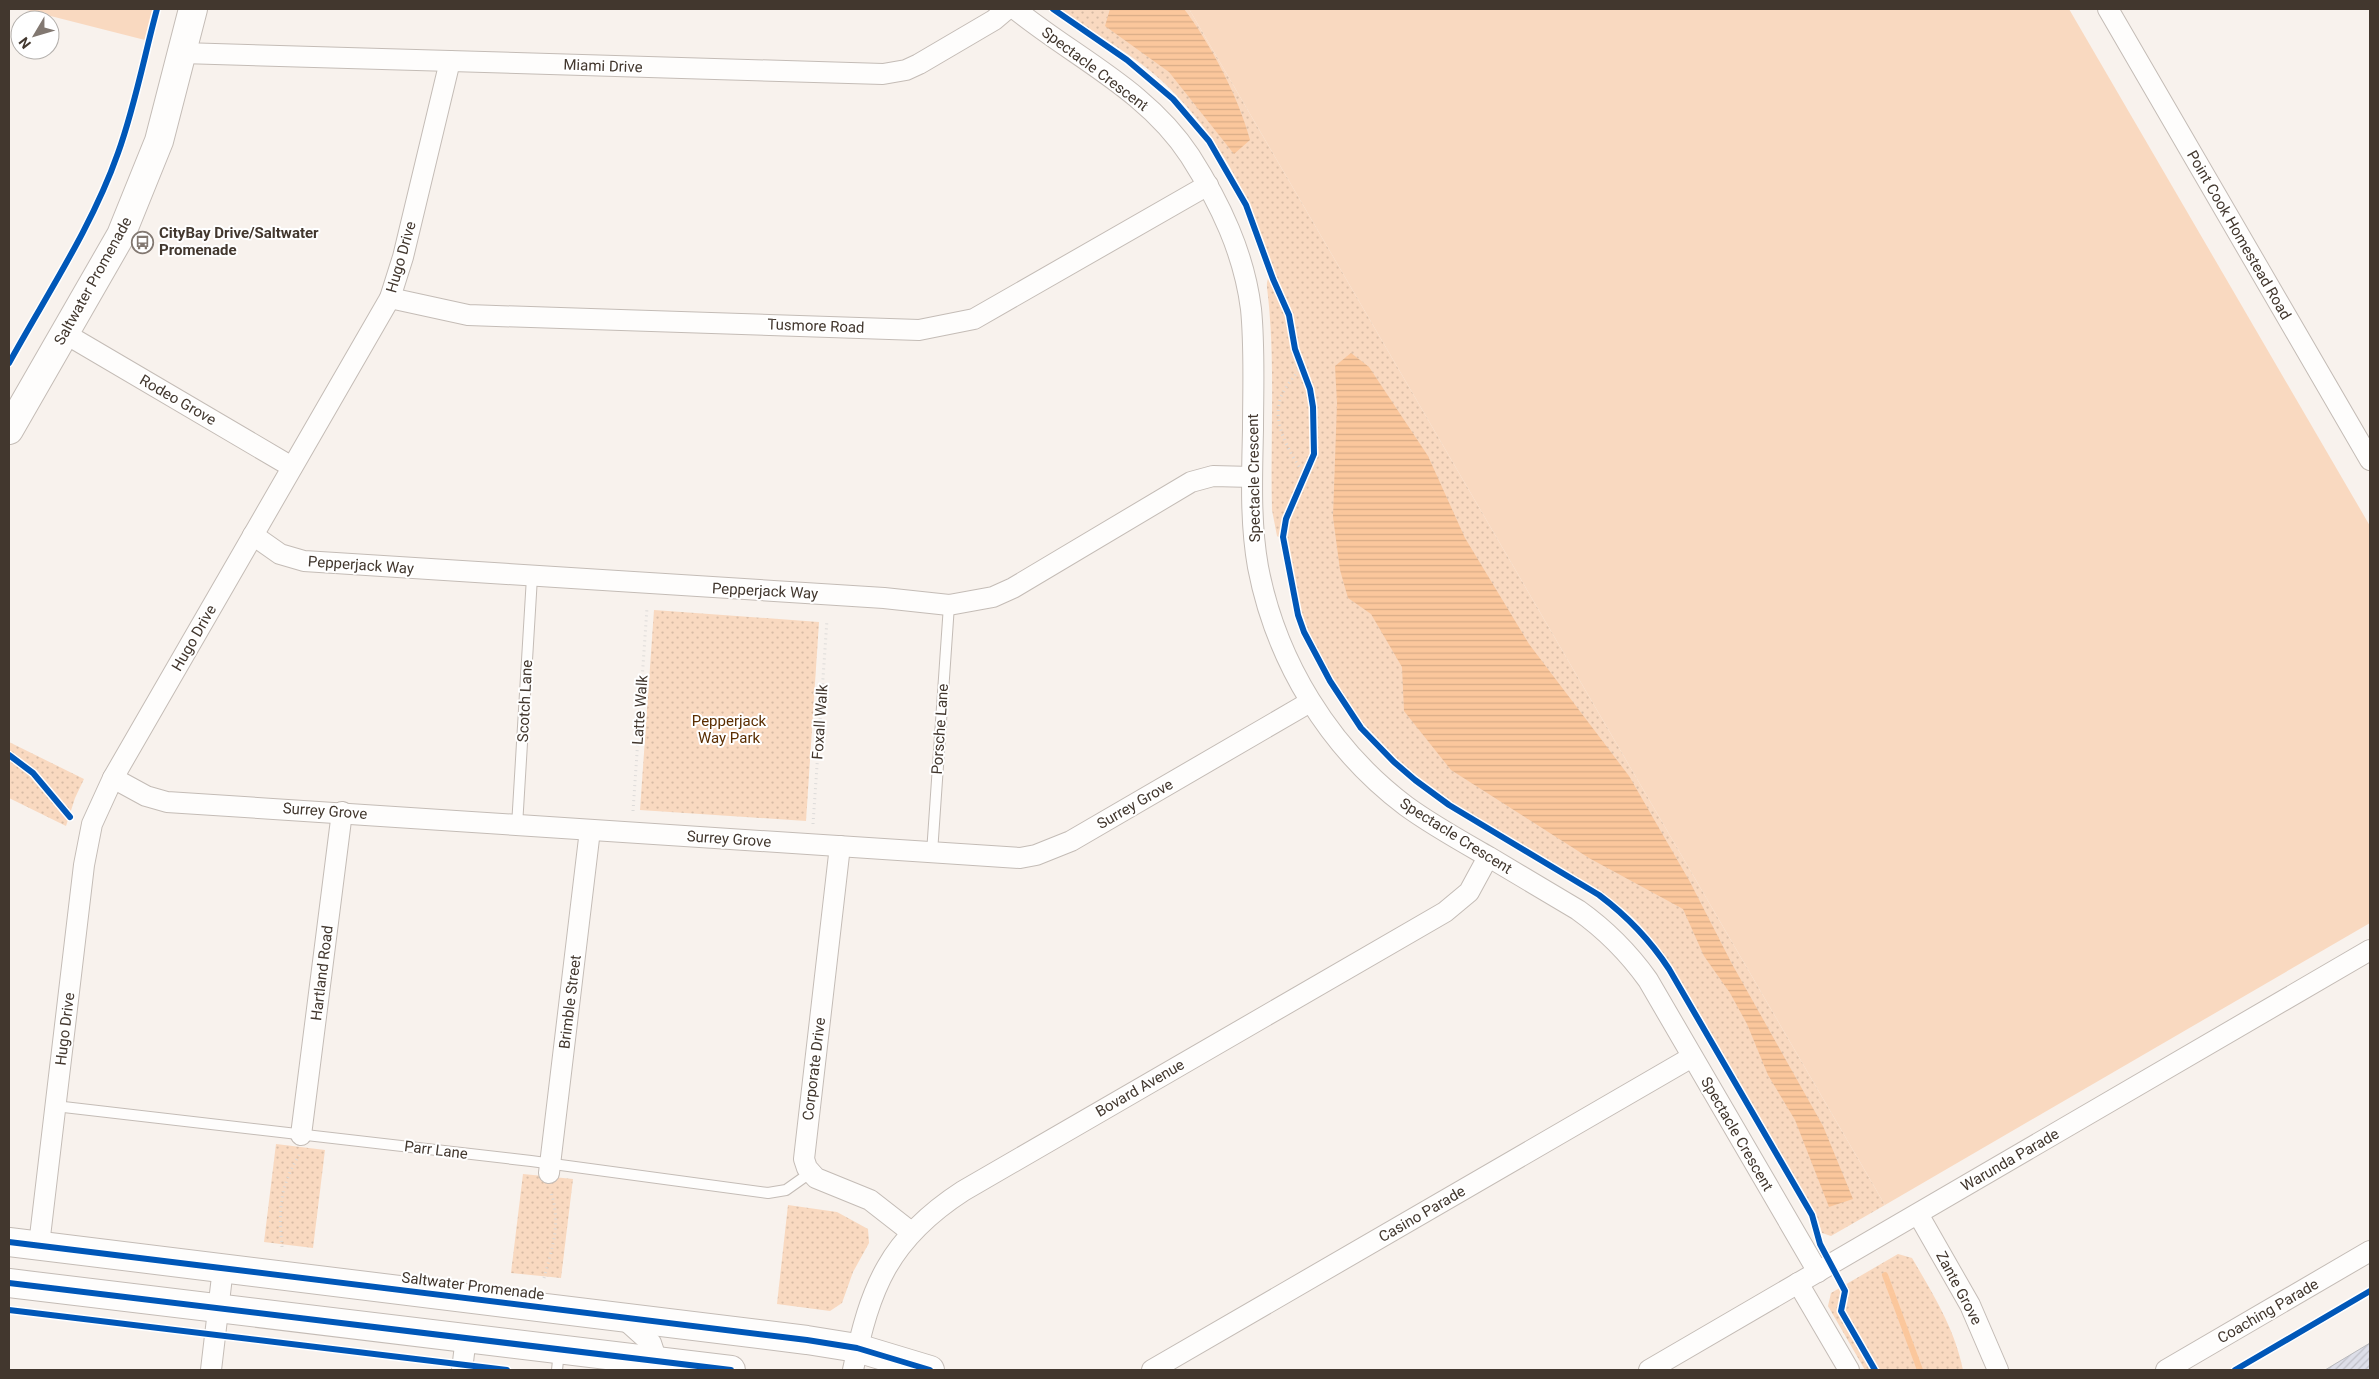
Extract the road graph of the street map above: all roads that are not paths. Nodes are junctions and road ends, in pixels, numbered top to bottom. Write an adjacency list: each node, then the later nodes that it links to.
1 (193, 9): 5 (street, Saltwater Promenade)
2 (1007, 9): 6 (street, Miami Drive)
3 (1015, 9): 7 (street, Spectacle Crescent)
4 (2108, 9): 11 (street, Point Cook Homestead Road)
5 (182, 53): 6 (street, Miami Drive); 9 (street, Saltwater Promenade)
6 (450, 61): 8 (street, Hugo Drive)
7 (1208, 185): 8 (street, Tusmore Road); 13 (street, Spectacle Crescent)
8 (390, 298): 12 (street, Hugo Drive)
9 (64, 333): 10 (street, Saltwater Promenade); 12 (street, Rodeo Grove)
10 (9, 430)
11 (2370, 460)
12 (292, 467): 14 (street, Hugo Drive)
13 (1252, 477): 16 (street, Pepperjack Way); 17 (street, Spectacle Crescent)
14 (253, 535): 15 (street, Pepperjack Way); 18 (street, Hugo Drive)
15 (532, 577): 16 (street, Pepperjack Way); 20 (lane, Scotch Lane)
16 (949, 605): 23 (lane, Porsche Lane)
17 (1310, 702): 23 (street, Surrey Grove); 24 (street, Spectacle Crescent)
18 (113, 778): 19 (street, Surrey Grove); 27 (street, Hugo Drive)
19 (342, 812): 20 (street, Surrey Grove); 28 (street, Hartland Road)
20 (516, 826): 21 (street, Surrey Grove)
21 (590, 830): 22 (street, Surrey Grove); 30 (street, Brimble Street)
22 (840, 846): 23 (street, Surrey Grove); 29 (street, Corporate Drive)
23 (932, 853)
24 (1488, 857): 26 (street, Spectacle Crescent); 32 (street, Bovard Avenue)
25 (2370, 950): 31 (street, Warunda Parade)
26 (1692, 1057): 37 (street, Spectacle Crescent); 51 (street, Casino Parade)
27 (55, 1106): 28 (lane, Parr Lane); 34 (street, Hugo Drive)
28 (301, 1143): 30 (lane, Parr Lane)
29 (810, 1173): 30 (lane, Parr Lane); 32 (street)
30 (550, 1176)
31 (1918, 1214): 37 (street, Warunda Parade); 46 (street, Zante Grove)
32 (911, 1232): 43 (street, Bovard Avenue)
33 (9, 1242): 34 (street, Saltwater Promenade)
34 (39, 1245): 36 (street, Saltwater Promenade)
35 (2370, 1251): 54 (street, Coaching Parade)
36 (223, 1268): 40 (street); 41 (street, Saltwater Promenade)
37 (1818, 1272): 39 (street, Warunda Parade)
38 (9, 1283): 40 (street)
39 (1798, 1284): 52 (street, Warunda Parade); 53 (street)
40 (219, 1309): 42 (street); 47 (street)
41 (621, 1316): 43 (street, Saltwater Promenade); 45 (street)
42 (466, 1337): 44 (street); 48 (street)
43 (855, 1359): 50 (street, Saltwater Promenade)
44 (558, 1360): 45 (street)
45 (651, 1365): 49 (street)
46 (1996, 1368)
47 (211, 1370)
48 (462, 1370)
49 (731, 1370)
50 (930, 1370)
51 (1152, 1370)
52 (1649, 1370)
53 (1849, 1370)
54 (2166, 1370)

